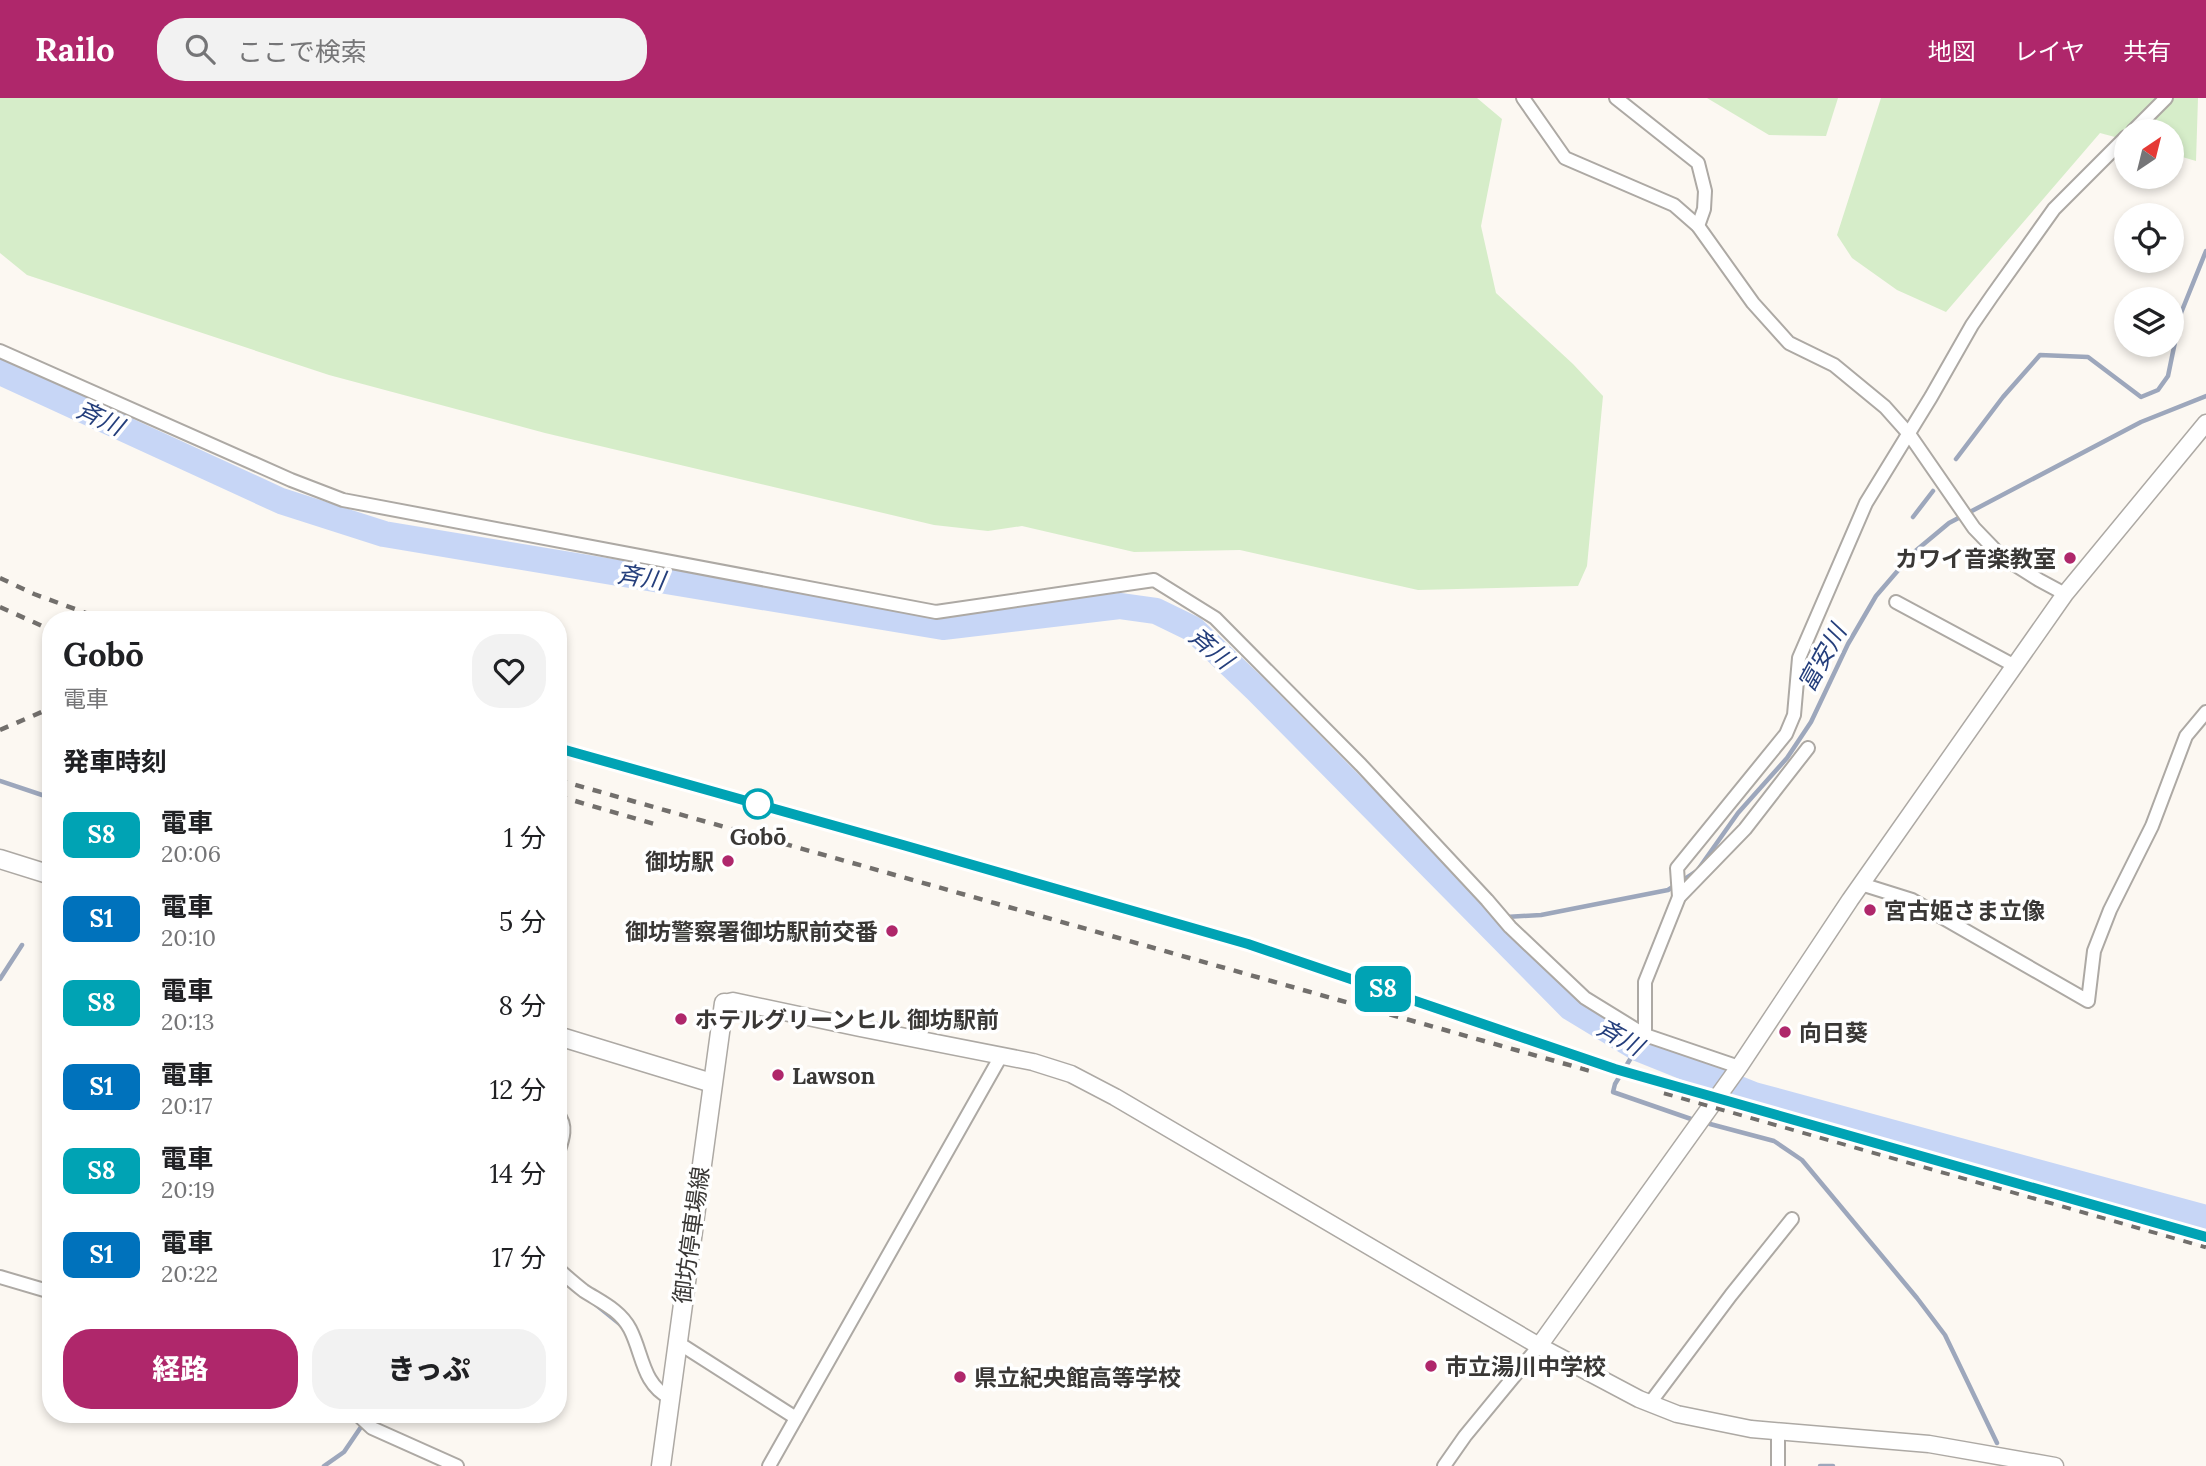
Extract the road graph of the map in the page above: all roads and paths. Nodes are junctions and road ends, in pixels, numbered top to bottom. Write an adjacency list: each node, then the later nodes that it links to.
1 (1522, 98): 6 (street)
2 (1616, 98): 6 (street)
3 (2166, 98): 4 (street)
4 (2145, 119)
5 (2114, 149): 9 (street)
6 (1698, 226): 9 (street)
7 (0, 351): 20 (street)
8 (2206, 423): 10 (street)
9 (1909, 434): 10 (street); 18 (street)
10 (2065, 594): 12 (street)
11 (1896, 601): 12 (street)
12 (2015, 666): 17 (street)
13 (2206, 712): 17 (street)
14 (1808, 748): 18 (street)
15 (0, 859): 16 (main road)
16 (42, 872)
17 (1861, 884): 23 (street)
18 (1679, 897): 20 (street)
19 (724, 1003): 22 (street); 24 (main road, 御坊停車場線)
20 (1645, 1035): 23 (street)
21 (567, 1039): 24 (main road)
22 (1002, 1056): 30 (street); 33 (street)
23 (1740, 1067): 30 (street)
24 (712, 1083): 29 (main road, 御坊停車場線)
25 (1792, 1219): 32 (street)
26 (567, 1276): 31 (street)
27 (0, 1277): 28 (street)
28 (42, 1289)
29 (677, 1342): 31 (main road, 御坊停車場線); 33 (street)
30 (1539, 1346): 32 (street); 39 (street)
31 (670, 1398): 37 (main road, 御坊停車場線)
32 (1650, 1403): 35 (street)
33 (796, 1418): 38 (street)
34 (367, 1423): 36 (street)
35 (1778, 1431): 40 (street); 41 (street)
36 (457, 1466)
37 (661, 1466)
38 (769, 1466)
39 (1444, 1466)
40 (1778, 1466)
41 (2055, 1466)

